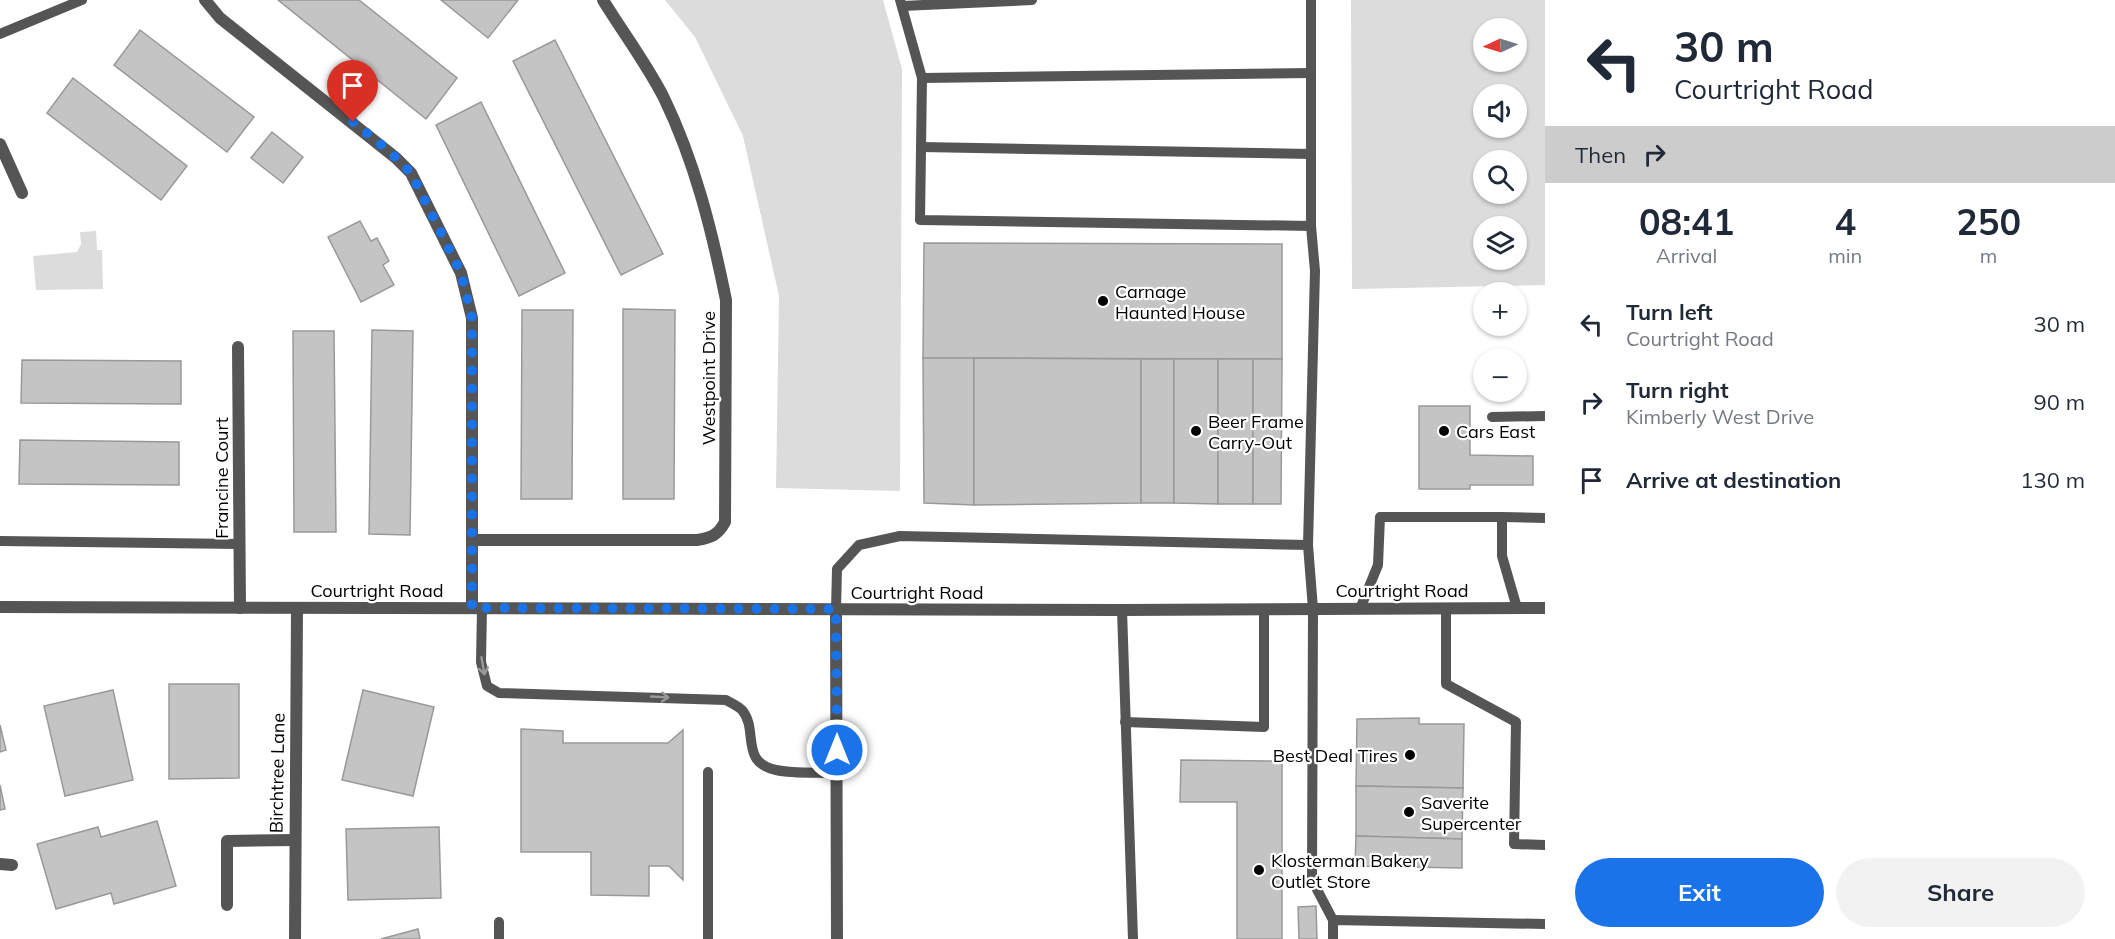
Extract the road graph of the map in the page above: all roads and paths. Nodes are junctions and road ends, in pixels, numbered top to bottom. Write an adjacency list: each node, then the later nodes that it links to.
1 (82, 0): 7 (lane)
2 (205, 0): 20 (street)
3 (603, 0): 20 (street, Westpoint Drive)
4 (1032, 0): 6 (lane)
5 (1311, 0): 8 (lane)
6 (901, 3): 9 (lane)
7 (0, 34)
8 (1311, 73): 9 (lane); 12 (lane)
9 (922, 78): 11 (lane)
10 (0, 144): 13 (street)
11 (921, 147): 12 (lane); 14 (lane)
12 (1311, 154): 14 (lane)
13 (22, 193)
14 (1311, 226): 23 (lane)
15 (238, 347): 22 (street, Francine Court)
16 (1545, 416): 17 (lane)
17 (1492, 417)
18 (1502, 517): 19 (lane); 29 (lane); 34 (lane)
19 (1545, 518)
20 (472, 540): 27 (street)
21 (0, 541): 22 (lane)
22 (239, 544): 25 (street, Francine Court)
23 (1308, 545): 31 (lane); 33 (lane)
24 (0, 607): 25 (street, Courtright Road)
25 (240, 608): 26 (street, Courtright Road)
26 (297, 608): 27 (street, Courtright Road); 39 (street, Birchtree Lane)
27 (477, 608): 31 (street, Courtright Road); 38 (lane, one-way to 38)
28 (1446, 608): 29 (street, Courtright Road); 34 (street, Courtright Road); 40 (lane)
29 (1517, 608): 30 (street, Courtright Road)
30 (1545, 608)
31 (836, 609): 35 (street, Courtright Road); 38 (street)
32 (1264, 609): 33 (street, Courtright Road); 35 (street, Courtright Road); 36 (lane)
33 (1312, 609): 34 (street, Courtright Road); 42 (lane)
34 (1360, 609)
35 (1122, 610): 36 (lane)
36 (1125, 722): 49 (lane)
37 (708, 772): 47 (lane)
38 (837, 773): 48 (street)
39 (294, 840): 41 (street); 45 (street, Birchtree Lane)
40 (1545, 845)
41 (227, 905)
42 (1333, 920): 44 (lane); 50 (lane)
43 (499, 922): 46 (lane)
44 (1545, 924)
45 (295, 939)
46 (499, 939)
47 (708, 939)
48 (837, 939)
49 (1132, 939)
50 (1333, 939)

